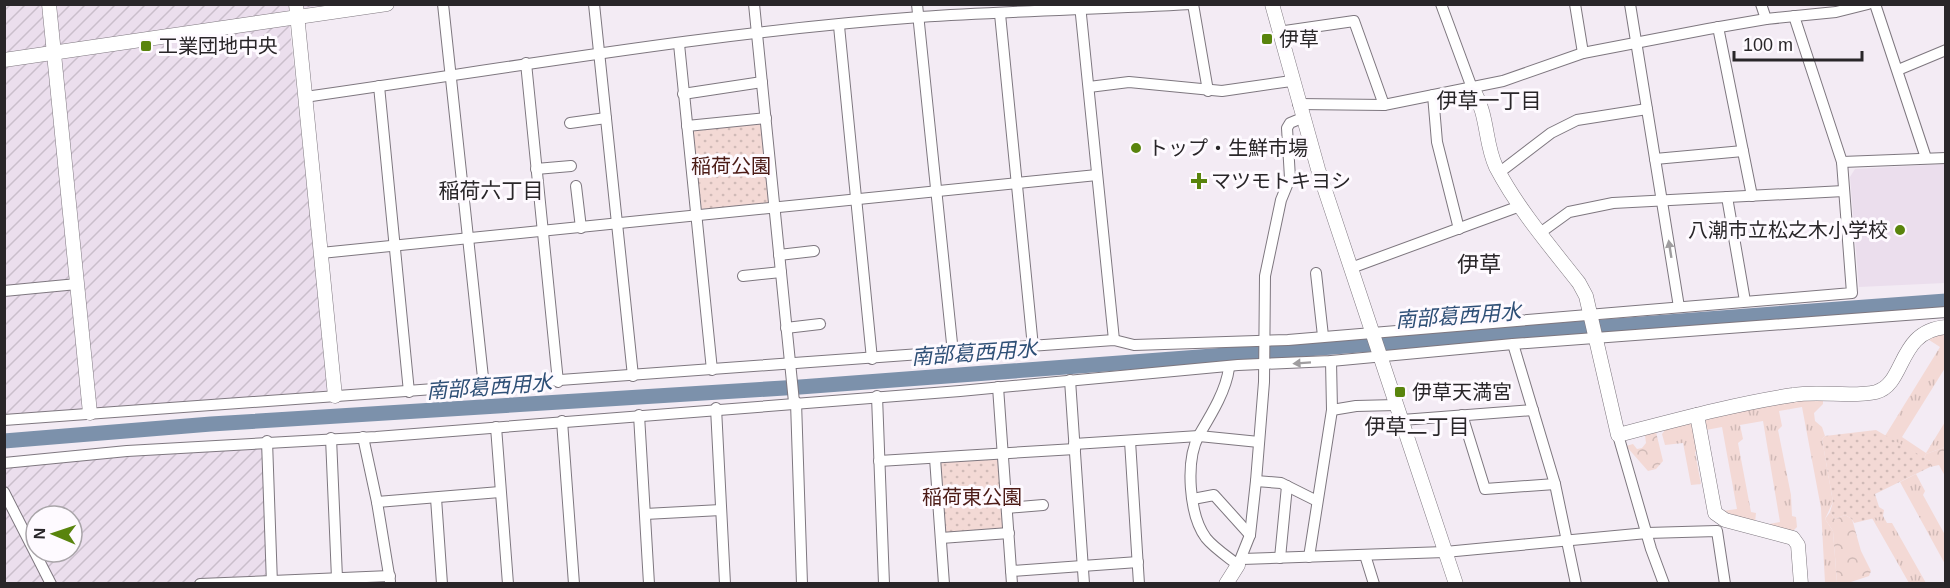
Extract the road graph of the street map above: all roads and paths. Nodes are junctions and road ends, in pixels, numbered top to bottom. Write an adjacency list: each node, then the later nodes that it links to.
1 (49, 4): 29 (street)
2 (387, 4): 17 (street)
3 (443, 4): 35 (street)
4 (594, 4): 30 (street)
5 (754, 4): 25 (street)
6 (917, 4): 20 (street)
7 (1192, 4): 15 (street); 41 (street)
8 (1272, 4): 24 (street)
9 (1441, 4): 40 (street)
10 (1575, 4): 31 (street)
11 (1630, 4): 26 (street)
12 (1761, 4): 21 (street)
13 (1868, 4): 16 (street)
14 (1875, 4): 34 (street)
15 (1080, 7): 18 (street); 39 (street)
16 (1827, 9): 19 (street)
17 (297, 11): 29 (street); 44 (street)
18 (1000, 14): 20 (street); 62 (street)
19 (1794, 16): 21 (street); 57 (street)
20 (918, 17): 22 (street); 65 (street)
21 (1766, 19): 23 (street)
22 (839, 26): 25 (street); 68 (street)
23 (1718, 27): 26 (street); 53 (street)
24 (1278, 32): 36 (street); 46 (street)
25 (757, 34): 27 (street); 37 (street)
26 (1636, 43): 31 (street); 47 (street)
27 (679, 44): 30 (street); 42 (street)
28 (1946, 50): 34 (street)
29 (54, 52): 32 (street); 87 (street)
30 (600, 53): 33 (street); 48 (street)
31 (1583, 53): 40 (street)
32 (4, 60)
33 (526, 63): 35 (street); 59 (street)
34 (1898, 70): 54 (street)
35 (452, 75): 38 (street); 78 (street)
36 (1291, 81): 41 (street); 45 (street)
37 (762, 82): 42 (street); 49 (street)
38 (379, 87): 44 (street); 79 (street)
39 (1089, 87): 41 (street); 61 (street)
40 (1472, 88): 43 (street); 60 (street)
41 (1208, 91)
42 (683, 94): 52 (street)
43 (1433, 95): 46 (street); 75 (street)
44 (305, 97): 81 (street)
45 (1298, 104): 46 (street); 50 (street)
46 (1384, 105)
47 (1647, 109): 56 (street); 60 (street)
48 (606, 118): 51 (street); 73 (street)
49 (766, 118): 52 (street); 71 (street)
50 (1302, 118): 83 (street); 100 (street)
51 (570, 123)
52 (687, 126): 72 (street)
53 (1743, 151): 56 (street); 66 (street)
54 (1926, 158): 55 (street); 57 (street)
55 (1946, 158)
56 (1655, 159): 69 (street)
57 (1842, 162): 64 (street)
58 (572, 166): 59 (street)
59 (536, 169): 76 (street)
60 (1500, 172): 70 (street)
61 (1097, 176): 62 (street); 99 (street)
62 (1017, 184): 65 (street); 102 (street)
63 (576, 186): 74 (street)
64 (1844, 191): 66 (street); 89 (street)
65 (937, 192): 68 (street); 103 (street)
66 (1752, 196): 67 (street)
67 (1727, 197): 69 (street); 89 (street)
68 (856, 200): 71 (street); 105 (street)
69 (1662, 202): 77 (street); 90 (street, one-way to 69)
70 (1520, 206): 75 (street); 77 (street)
71 (775, 208): 72 (street); 82 (street)
72 (696, 216): 73 (street); 110 (street)
73 (617, 224): 74 (street); 111 (street)
74 (581, 228): 76 (street)
75 (1459, 229): 83 (street)
76 (543, 232): 78 (street); 113 (street)
77 (1540, 232): 92 (street)
78 (469, 238): 79 (street); 114 (street)
79 (395, 246): 81 (street); 116 (street)
80 (814, 251): 82 (street)
81 (321, 253): 117 (street)
82 (779, 255): 84 (street)
83 (1351, 268): 96 (street)
84 (781, 272): 86 (street); 94 (street)
85 (1316, 273): 98 (street)
86 (743, 276)
87 (76, 284): 88 (street); 124 (street)
88 (4, 291)
89 (1745, 301): 90 (street)
90 (1679, 307): 92 (street)
91 (1946, 312): 97 (street)
92 (1591, 316): 96 (street); 97 (street)
93 (820, 324): 94 (street)
94 (786, 327): 108 (street)
95 (1946, 327): 126 (street)
96 (1373, 335): 98 (street); 104 (street)
97 (1595, 335): 101 (street); 132 (street)
98 (1323, 336): 100 (street)
99 (1114, 340): 100 (street); 102 (street)
100 (1265, 343): 107 (street)
101 (1513, 344): 104 (street); 123 (street)
102 (1033, 347): 103 (street)
103 (953, 353): 105 (street)
104 (1380, 354): 106 (street); 120 (street)
105 (872, 359): 108 (street)
106 (1331, 361): 107 (street, one-way to 107); 122 (street)
107 (1264, 362): 109 (street); 138 (street)
108 (789, 365): 110 (street); 119 (street)
109 (1229, 368): 112 (street); 133 (street)
110 (712, 370): 111 (street)
111 (633, 376): 113 (street)
112 (1070, 380): 115 (street); 139 (street)
113 (558, 382): 114 (street)
114 (484, 387): 116 (street)
115 (998, 387): 118 (street); 140 (street)
116 (409, 392): 117 (street)
117 (335, 396): 124 (street)
118 (877, 396): 119 (street); 142 (street)
119 (795, 402): 121 (street); 180 (street)
120 (1396, 405): 122 (street); 129 (street)
121 (716, 408): 125 (street); 155 (street)
122 (1332, 410): 151 (street)
123 (1533, 410): 127 (street); 145 (street)
124 (90, 413): 128 (street)
125 (639, 415): 130 (street); 156 (street)
126 (1697, 415): 132 (street); 192 (street)
127 (1462, 416): 129 (street); 145 (street)
128 (4, 420)
129 (1402, 420): 162 (street)
130 (562, 421): 131 (street); 177 (street)
131 (496, 427): 134 (street); 148 (street)
132 (1618, 435): 158 (street)
133 (1199, 436): 137 (street); 138 (street); 150 (street)
134 (363, 437): 135 (street); 152 (street)
135 (331, 438): 136 (street); 170 (street)
136 (267, 441): 143 (street); 172 (street)
137 (1130, 441): 139 (street); 166 (street)
138 (1259, 442): 144 (street)
139 (1075, 447): 140 (street); 168 (street)
140 (1003, 454): 141 (street); 154 (street)
141 (935, 458): 142 (street); 160 (street)
142 (879, 461): 181 (street)
143 (4, 463)
144 (1256, 481): 146 (street); 159 (street)
145 (1555, 484): 161 (street)
146 (1287, 486): 151 (street); 165 (street)
147 (4, 492): 173 (street)
148 (501, 492): 149 (street); 176 (street)
149 (436, 498): 152 (street); 175 (street)
150 (1193, 499): 159 (street); 167 (street)
151 (1317, 501): 164 (street)
152 (378, 502): 171 (street)
153 (1043, 505): 154 (street)
154 (1007, 508): 157 (street)
155 (721, 510): 156 (street); 179 (street)
156 (645, 514): 178 (street)
157 (1009, 533): 160 (street); 169 (street)
158 (1647, 533): 161 (street); 190 (street); 191 (street)
159 (1250, 535): 167 (street)
160 (941, 538): 182 (street)
161 (1566, 540): 162 (street); 189 (street)
162 (1445, 552): 163 (street); 188 (street)
163 (1365, 555): 164 (street); 187 (street)
164 (1309, 557): 165 (street)
165 (1280, 558): 167 (street)
166 (1138, 562): 168 (street); 185 (street)
167 (1240, 562): 186 (street)
168 (1083, 566): 169 (street); 184 (street)
169 (1011, 571): 183 (street)
170 (337, 578): 171 (street); 172 (street)
171 (390, 580)
172 (272, 582): 174 (street)
173 (51, 584)
174 (200, 584)
175 (442, 584)
176 (508, 584)
177 (574, 584)
178 (649, 584)
179 (725, 584)
180 (802, 584)
181 (884, 584)
182 (944, 584)
183 (1012, 584)
184 (1084, 584)
185 (1139, 584)
186 (1226, 584)
187 (1374, 584)
188 (1456, 584)
189 (1576, 584)
190 (1664, 584)
191 (1725, 584)
192 (1801, 584)

